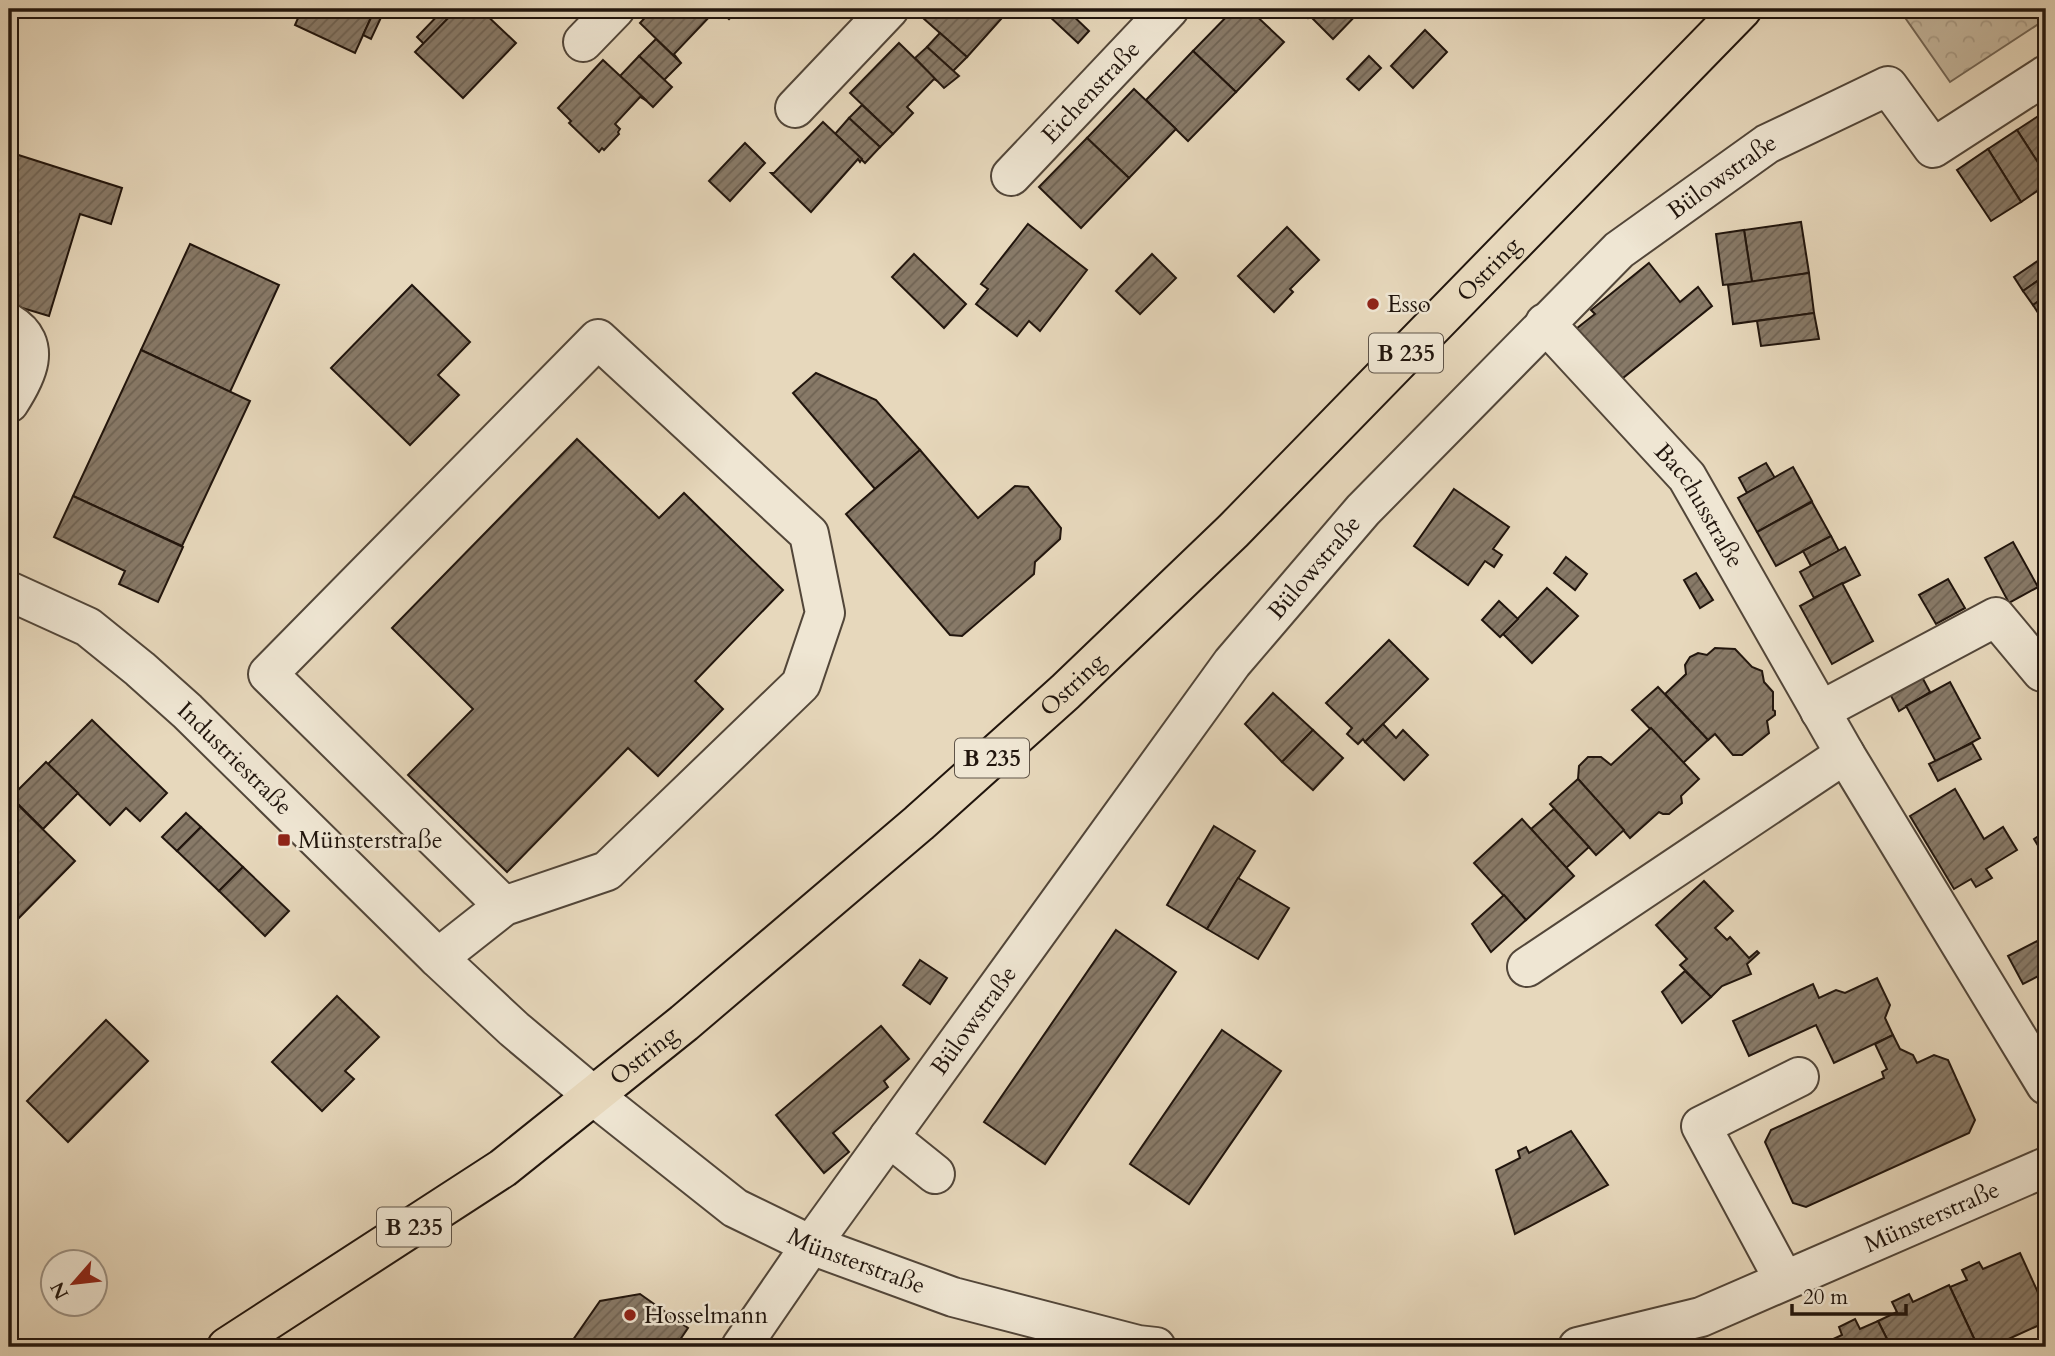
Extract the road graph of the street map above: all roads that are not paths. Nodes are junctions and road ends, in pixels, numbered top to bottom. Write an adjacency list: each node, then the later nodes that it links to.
1 (615, 9): 5 (street)
2 (889, 9): 7 (street)
3 (1169, 9): 8 (street, Eichenstraße)
4 (1742, 9): 21 (main road, Ostring / B 235)
5 (583, 42)
6 (2046, 75): 10 (street, Bülowstraße)
7 (795, 108)
8 (1011, 176)
9 (9, 323): 11 (street)
10 (1545, 323): 14 (street, Bacchusstraße); 22 (street, Bülowstraße)
11 (9, 403)
12 (9, 591): 17 (street, Industriestraße)
13 (2042, 672): 14 (street)
14 (1820, 711): 15 (street, Bacchusstraße)
15 (1845, 754): 18 (street); 20 (street, Bacchusstraße)
16 (504, 906): 16 (street); 17 (street)
17 (438, 958): 21 (street, Industriestraße)
18 (1527, 967)
19 (1799, 1077): 26 (street)
20 (2046, 1085)
21 (595, 1097): 25 (street, Münsterstraße); 28 (main road, Ostring / B 235)
22 (888, 1137): 24 (street); 25 (street, Bülowstraße)
23 (2046, 1167): 26 (street, Münsterstraße)
24 (935, 1174)
25 (811, 1245): 27 (street, Bülowstraße); 29 (street, Münsterstraße)
26 (1784, 1280): 30 (street, Münsterstraße)
27 (735, 1339)
28 (227, 1347)
29 (1156, 1347)
30 (1578, 1347)

